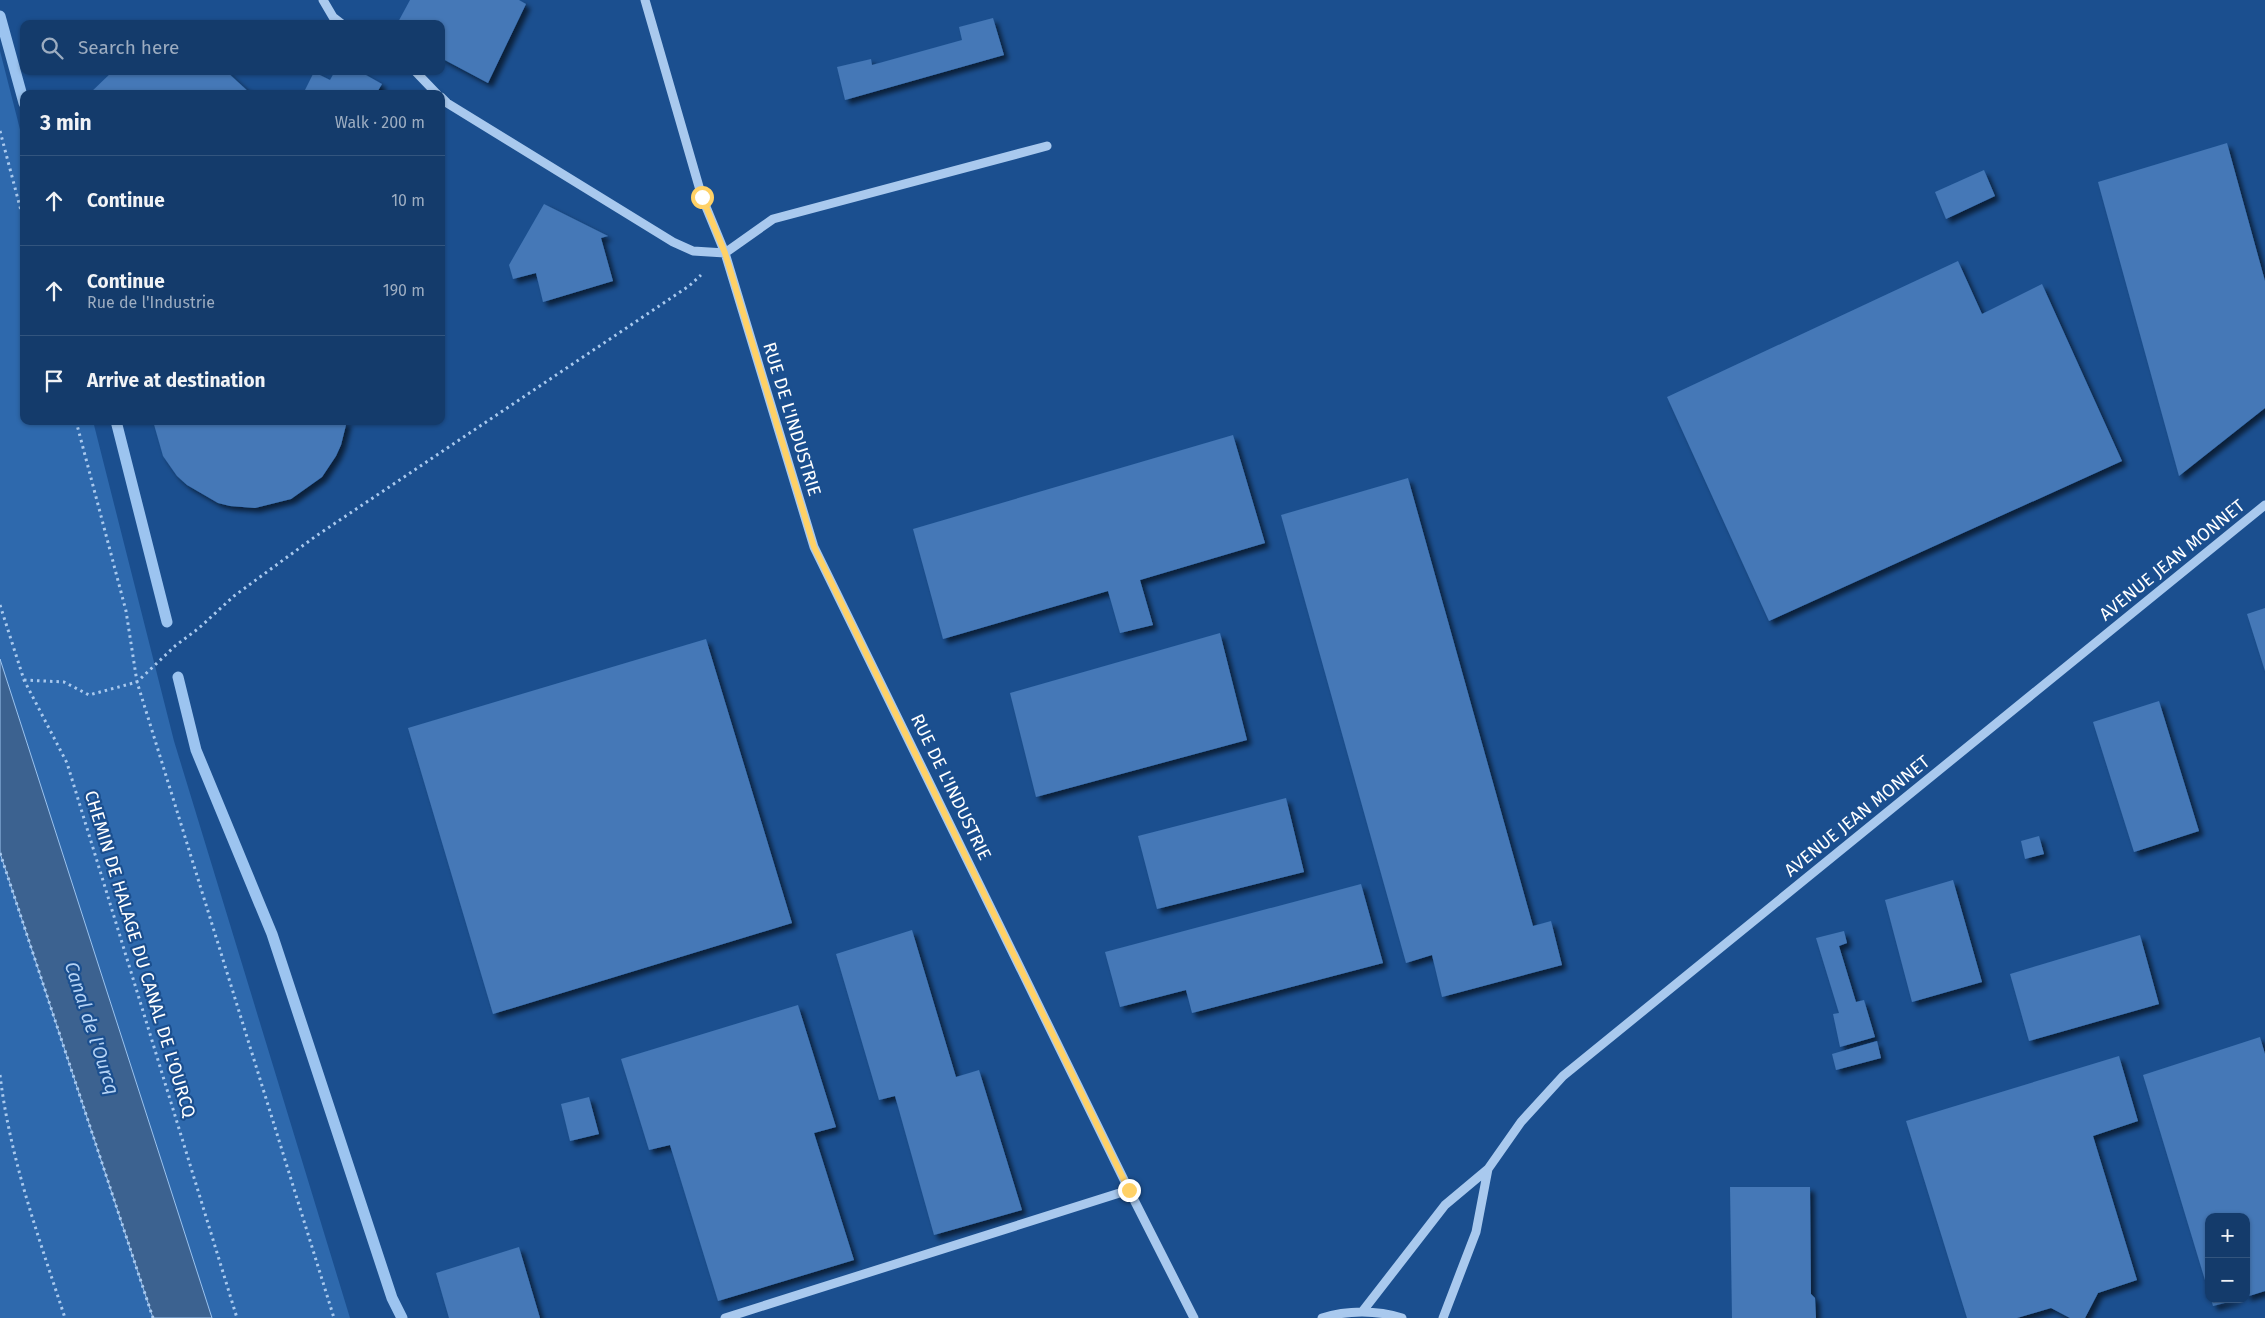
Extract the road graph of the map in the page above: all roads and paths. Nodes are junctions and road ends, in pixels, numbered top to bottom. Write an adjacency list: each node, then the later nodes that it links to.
1 (323, 0): 3 (street)
2 (645, 0): 10 (street, RUE DE L'INDUSTRIE)
3 (335, 20)
4 (419, 75): 5 (street)
5 (434, 90)
6 (445, 101): 10 (street)
7 (0, 131): 9 (path)
8 (1047, 146): 10 (street)
9 (20, 207)
10 (725, 253): 15 (path); 19 (street, RUE DE L'INDUSTRIE)
11 (77, 425): 15 (path)
12 (2265, 505): 18 (street, AVENUE JEAN MONNET)
13 (0, 605): 14 (path, CHEMIN DE HALAGE DU CANAL DE L'OURCQ)
14 (24, 680): 15 (path); 23 (path, CHEMIN DE HALAGE DU CANAL DE L'OURCQ)
15 (138, 682): 24 (path)
16 (0, 853): 22 (path)
17 (0, 1074): 21 (path)
18 (1488, 1169): 20 (street, AVENUE JEAN MONNET); 29 (street, AVENUE JEAN MONNET)
19 (1129, 1190): 25 (street); 26 (street, RUE DE L'INDUSTRIE)
20 (1362, 1312): 27 (street); 28 (street)
21 (65, 1318)
22 (153, 1318)
23 (237, 1318)
24 (334, 1318)
25 (725, 1318)
26 (1194, 1318)
27 (1322, 1318)
28 (1402, 1318)
29 (1443, 1318)

